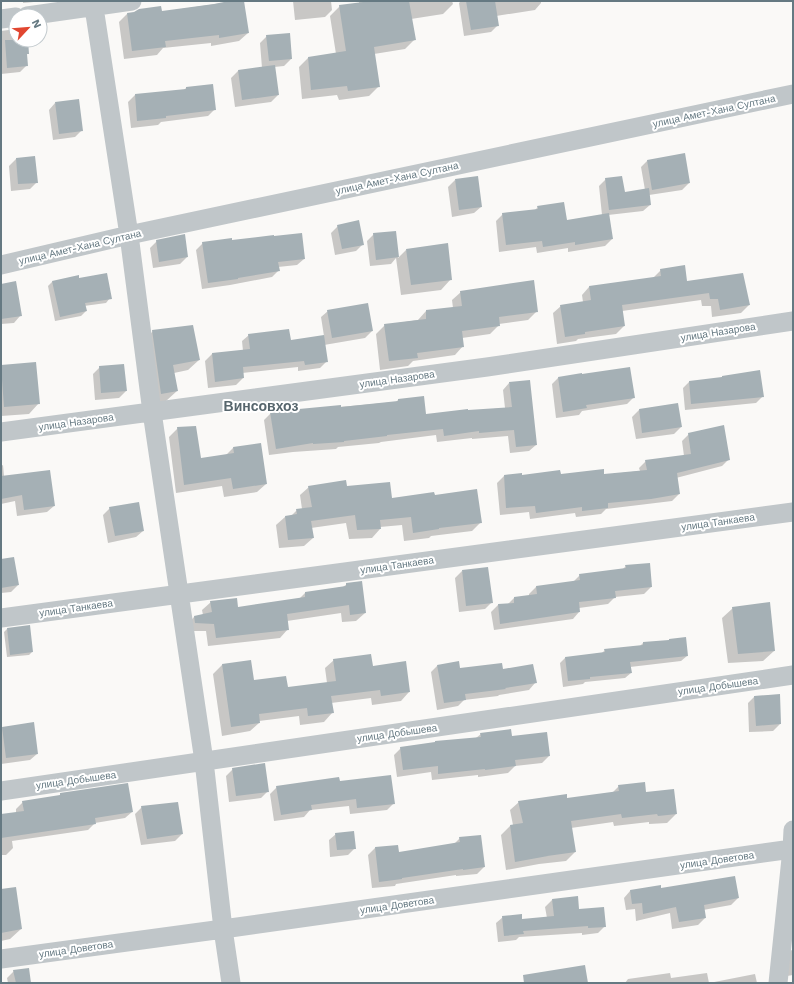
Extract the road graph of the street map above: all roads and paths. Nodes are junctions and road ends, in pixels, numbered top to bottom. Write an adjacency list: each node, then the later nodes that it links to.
1 (132, 1): 2 (street)
2 (93, 4): 3 (street); 5 (street)
3 (48, 12)
4 (793, 94): 5 (street, улица Амет-Хана Султана)
5 (129, 236): 6 (street, улица Амет-Хана Султана); 8 (street)
6 (1, 265)
7 (793, 321): 8 (street, улица Назарова)
8 (152, 412): 9 (street, улица Назарова); 11 (street)
9 (1, 432)
10 (793, 512): 11 (street, улица Танкаева)
11 (178, 594): 12 (street, улица Танкаева); 14 (street)
12 (1, 618)
13 (793, 675): 14 (street, улица Добышева)
14 (204, 761): 15 (street, улица Добышева); 19 (street)
15 (1, 791)
16 (793, 830): 17 (street)
17 (792, 849): 18 (street); 19 (street, улица Доветова)
18 (788, 928): 22 (street)
19 (223, 929): 20 (street, улица Доветова); 21 (street)
20 (1, 959)
21 (231, 983)
22 (778, 983)

